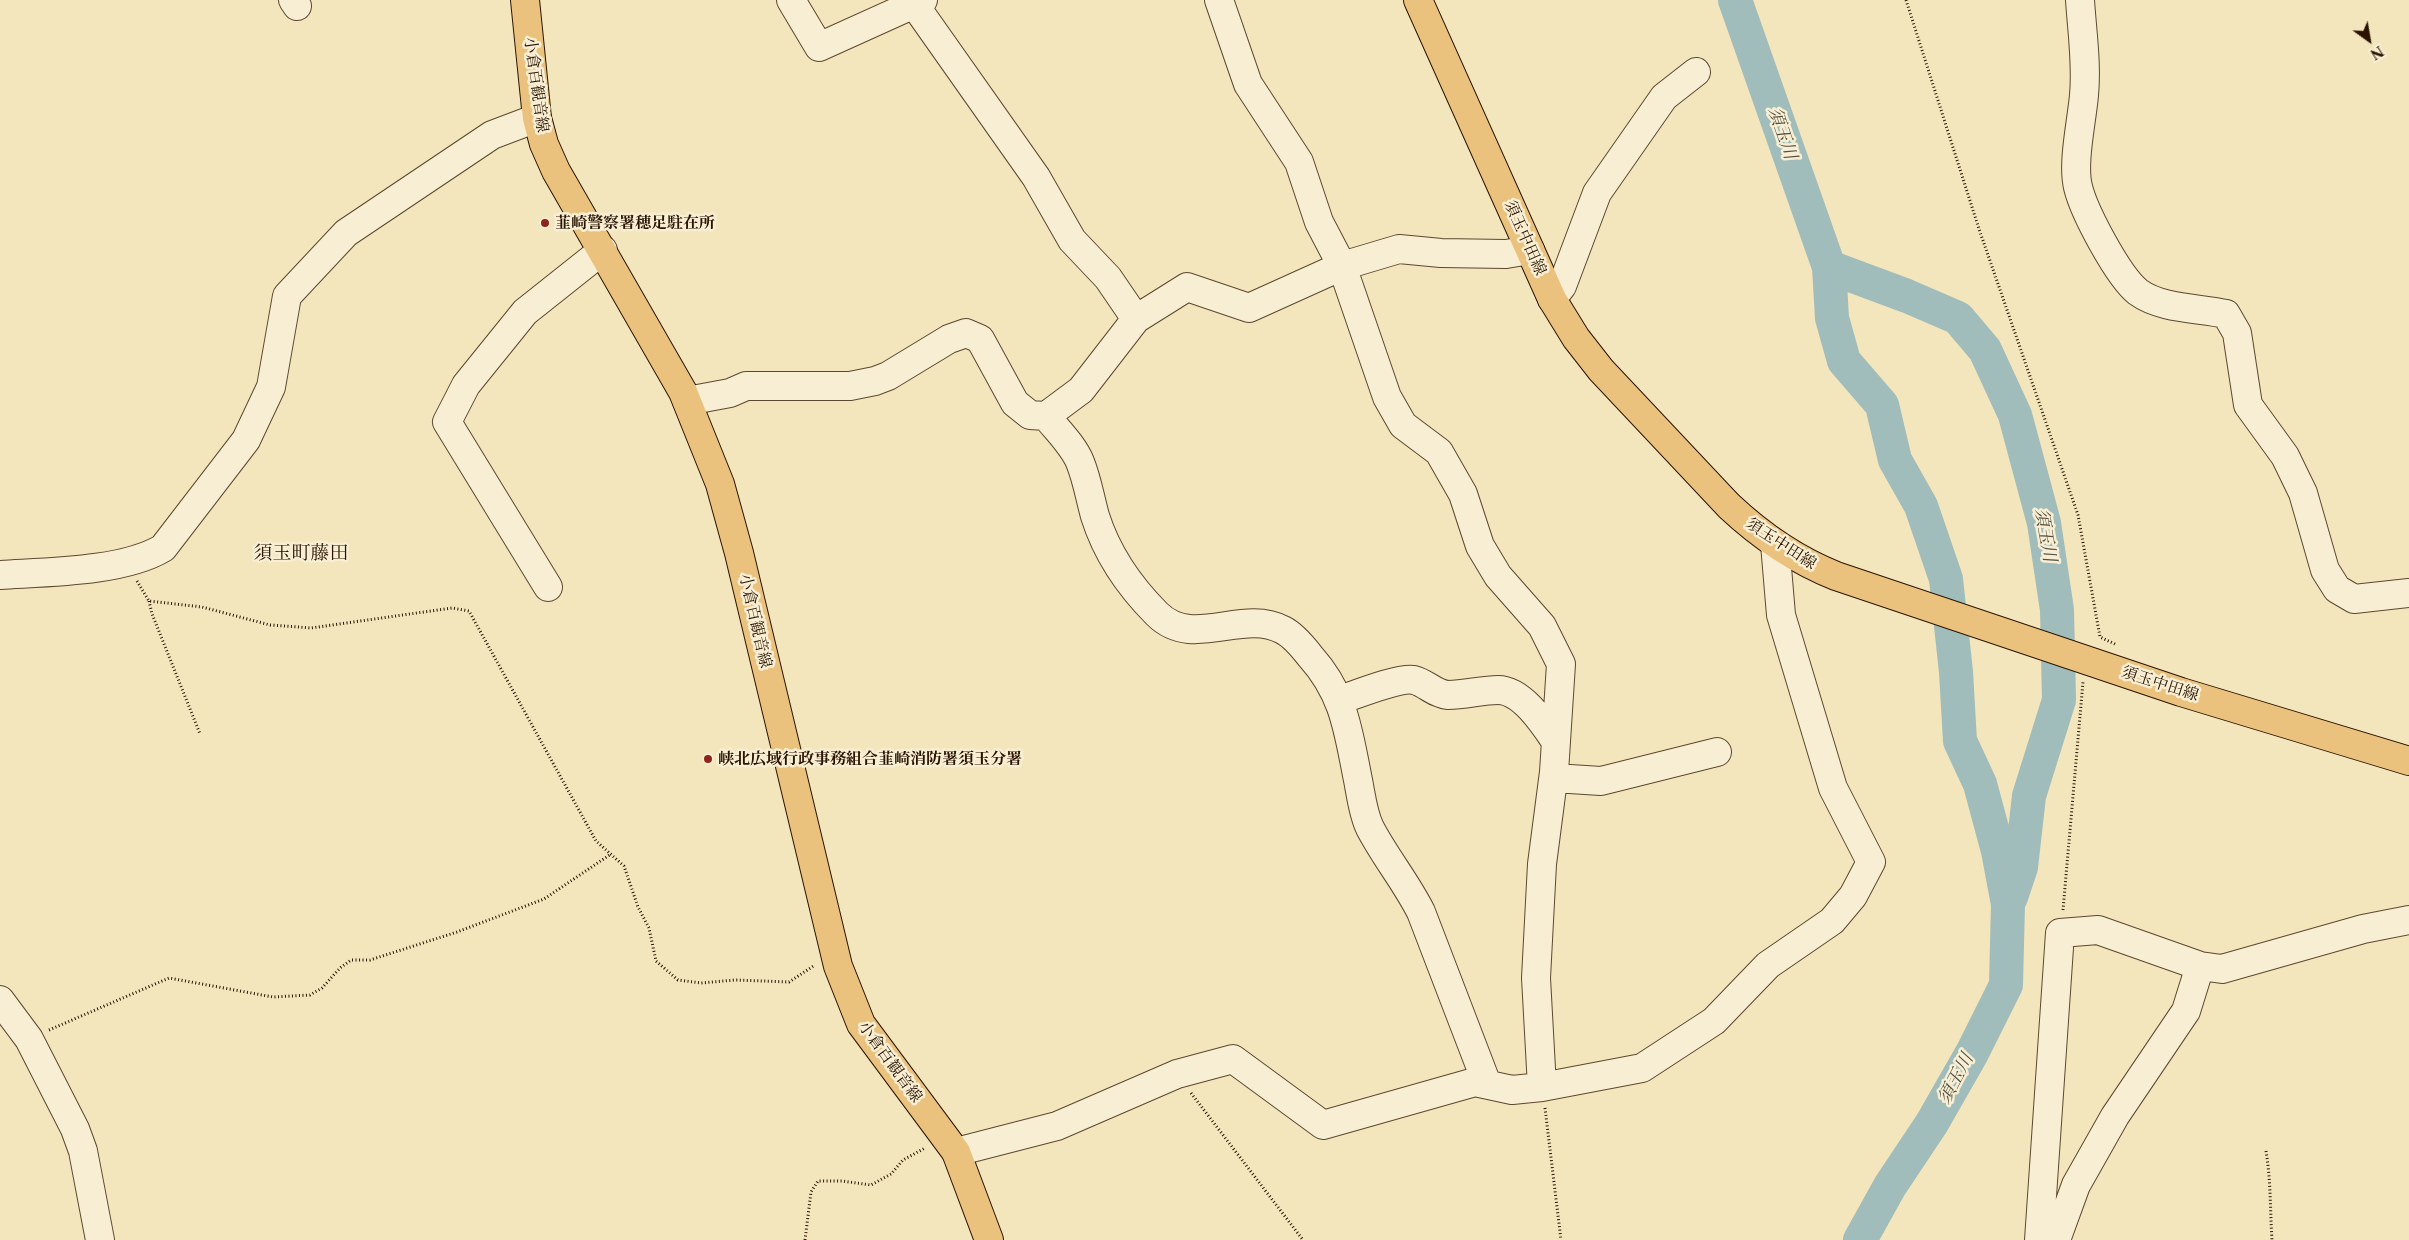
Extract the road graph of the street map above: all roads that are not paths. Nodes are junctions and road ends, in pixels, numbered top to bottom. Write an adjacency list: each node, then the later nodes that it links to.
1 (525, 0): 8 (main road, 小倉百観音線)
2 (791, 0): 6 (street)
3 (1219, 0): 11 (street)
4 (1418, 0): 10 (main road, 須玉中田線)
5 (2080, 0): 19 (street)
6 (918, 2): 13 (street)
7 (1696, 72): 12 (street)
8 (537, 118): 9 (main road, 小倉百観音線); 17 (street)
9 (603, 250): 14 (main road, 小倉百観音線); 18 (street)
10 (1530, 250): 11 (street); 12 (main road, 須玉中田線)
11 (1342, 266): 13 (street); 21 (street)
12 (1552, 299): 16 (main road, 須玉中田線)
13 (1136, 319): 15 (street)
14 (687, 401): 15 (street); 30 (main road, 小倉百観音線)
15 (1046, 416): 20 (street)
16 (1775, 544): 23 (main road, 須玉中田線); 29 (street)
17 (0, 575)
18 (548, 587)
19 (2409, 593)
20 (1340, 700): 21 (street); 28 (street)
21 (1556, 742): 24 (street)
22 (1717, 752): 24 (street)
23 (2409, 761)
24 (1554, 778): 29 (street)
25 (2409, 920): 26 (street)
26 (2200, 966): 33 (street); 34 (street)
27 (0, 1000): 31 (street)
28 (1487, 1084): 29 (street); 30 (street)
29 (1542, 1087)
30 (952, 1146): 32 (main road, 小倉百観音線)
31 (100, 1240)
32 (989, 1240)
33 (2039, 1240)
34 (2056, 1240)

